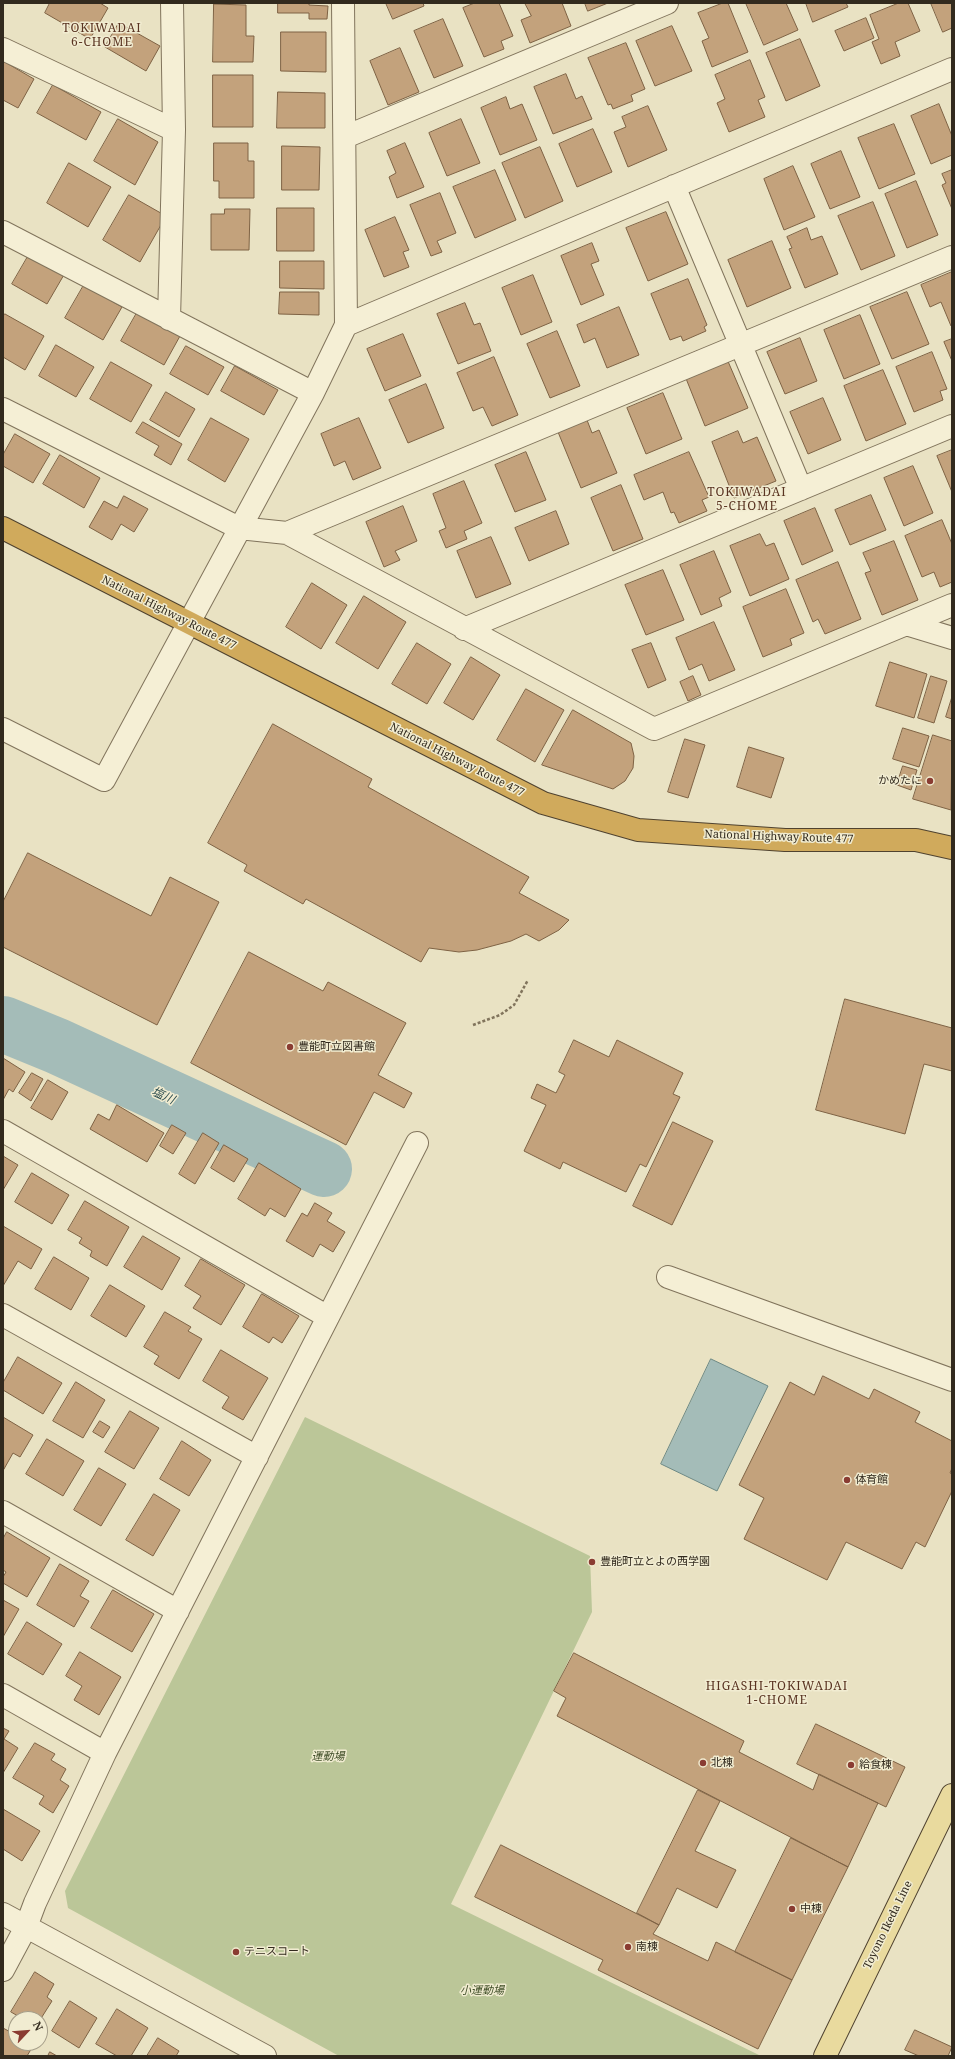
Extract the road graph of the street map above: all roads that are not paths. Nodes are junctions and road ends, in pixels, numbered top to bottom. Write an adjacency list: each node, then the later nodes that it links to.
1 (172, 3): 6 (street)
2 (343, 3): 7 (street)
3 (667, 3): 7 (street)
4 (3, 49): 6 (street)
5 (952, 69): 8 (street)
6 (174, 130): 11 (street)
7 (345, 137): 12 (street)
8 (674, 186): 12 (street); 13 (street)
9 (3, 232): 11 (street)
10 (952, 257): 13 (street)
11 (169, 319): 14 (street)
12 (346, 325): 14 (street)
13 (741, 344): 17 (street); 20 (street)
14 (313, 393): 19 (street)
15 (3, 409): 19 (street)
16 (952, 426): 17 (street)
17 (801, 489): 24 (street)
18 (3, 528): 22 (highway, National Highway Route 477)
19 (239, 528): 20 (street); 22 (street)
20 (287, 533): 24 (street)
21 (952, 605): 23 (street)
22 (190, 624): 26 (street); 27 (highway, National Highway Route 477)
23 (906, 624): 24 (street); 25 (street)
24 (464, 629)
25 (952, 638)
26 (3, 729)
27 (952, 848)
28 (3, 1131): 32 (street)
29 (417, 1143): 32 (street)
30 (668, 1277): 33 (street)
31 (3, 1315): 34 (street)
32 (328, 1317): 34 (street)
33 (952, 1380)
34 (257, 1457): 36 (street)
35 (3, 1512): 36 (street)
36 (178, 1611): 38 (street)
37 (3, 1695): 38 (street)
38 (105, 1753): 41 (street)
39 (952, 1795): 44 (main road, Toyono Ikeda Line)
40 (3, 1914): 41 (street)
41 (26, 1927): 42 (street); 43 (street)
42 (3, 1970)
43 (265, 2056)
44 (825, 2056)

